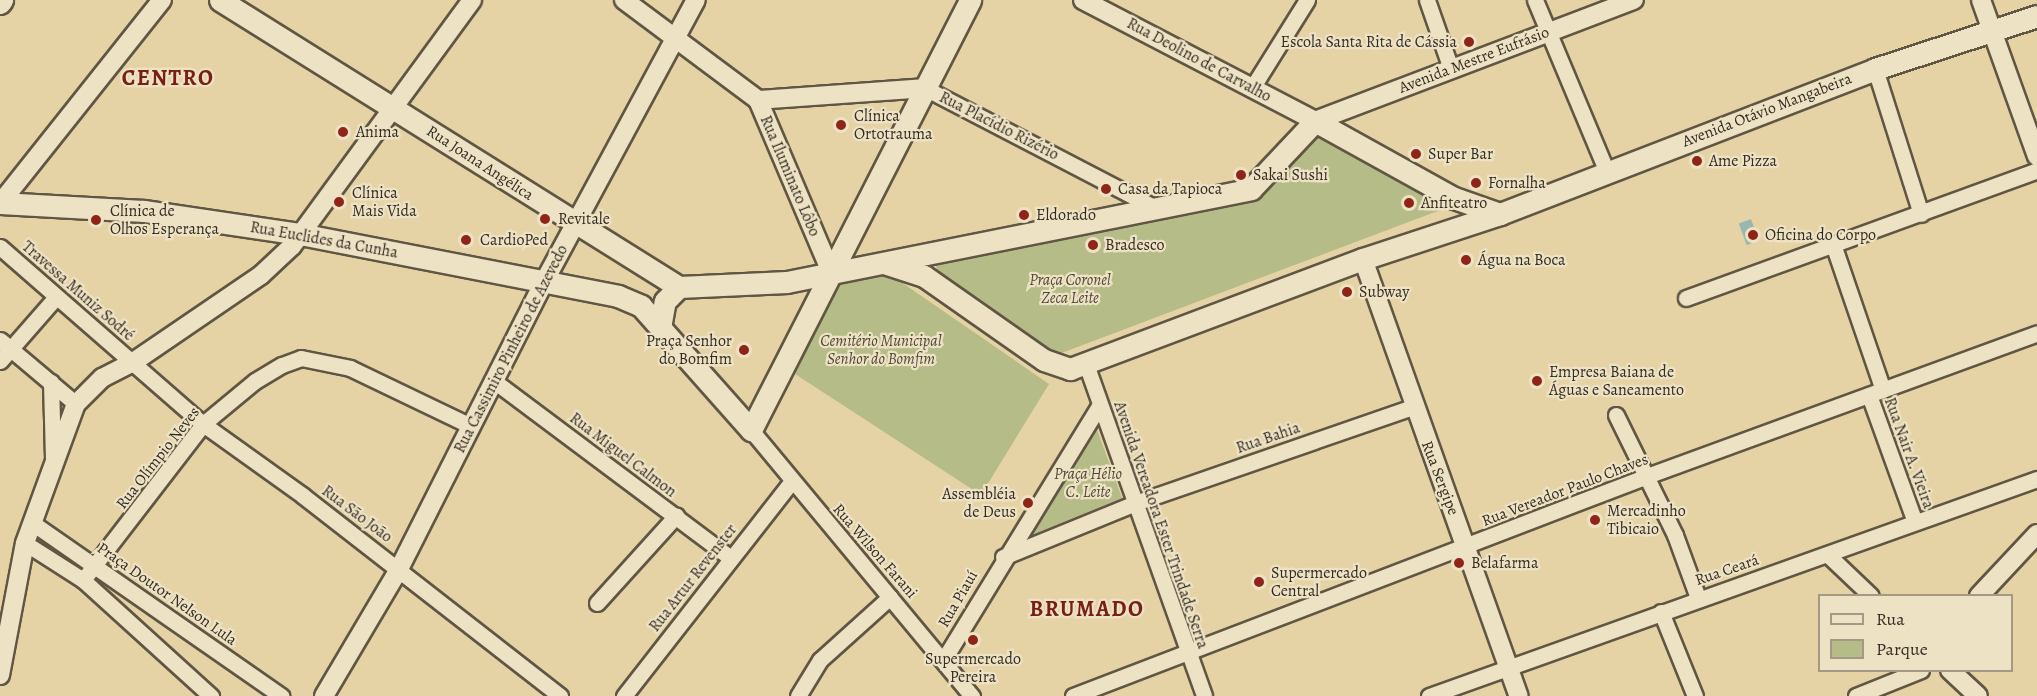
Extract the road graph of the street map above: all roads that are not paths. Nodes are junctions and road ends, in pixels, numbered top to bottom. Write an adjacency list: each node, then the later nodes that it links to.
1 (162, 0): 28 (street)
2 (220, 0): 22 (main road, Rua Joana Angélica)
3 (472, 0): 22 (street)
4 (624, 0): 16 (street, Rua Iluminato Lôbo)
5 (696, 0): 16 (street, Rua Cassimiro Pinheiro de Azevedo)
6 (970, 0): 19 (main road)
7 (1083, 0): 20 (street, Rua Deolino de Carvalho)
8 (1307, 0): 20 (street)
9 (1427, 0): 17 (street)
10 (1535, 0): 15 (street)
11 (1634, 0): 15 (street, Avenida Mestre Eufrásio)
12 (1981, 0): 14 (street)
13 (2037, 15): 14 (main road, Avenida Otávio Mangabeira)
14 (1992, 31): 18 (main road, Avenida Otávio Mangabeira); 24 (street)
15 (1547, 33): 17 (street, Avenida Mestre Eufrásio); 25 (street)
16 (678, 37): 21 (street, Rua Iluminato Lôbo); 32 (street, Rua Cassimiro Pinheiro de Azevedo)
17 (1451, 69): 23 (street, Avenida Mestre Eufrásio)
18 (1875, 69): 25 (main road, Avenida Otávio Mangabeira); 31 (street)
19 (925, 88): 21 (street, Rua Placídio Rizério); 29 (street, Rua Placídio Rizério); 40 (main road)
20 (1252, 88): 23 (street, Rua Deolino de Carvalho)
21 (758, 100): 40 (street, Rua Iluminato Lôbo)
22 (396, 109): 32 (main road, Rua Joana Angélica); 33 (street)
23 (1315, 121): 27 (main road); 29 (main road)
24 (2037, 156)
25 (1606, 170): 30 (main road, Avenida Otávio Mangabeira)
26 (2037, 170): 31 (street)
27 (1454, 198): 30 (main road); 34 (main road)
28 (1, 202): 33 (main road, Rua Euclides da Cunha)
29 (1156, 209): 37 (main road)
30 (1500, 214): 34 (main road)
31 (1921, 214): 35 (street)
32 (575, 225): 42 (street, Rua Cassimiro Pinheiro de Azevedo); 44 (main road, Rua Joana Angélica)
33 (300, 234): 42 (main road, Rua Euclides da Cunha); 52 (street)
34 (1431, 237): 38 (main road)
35 (1834, 246): 46 (street); 57 (street, Rua Nair A. Vieira)
36 (0, 247): 45 (street, Travessa Muniz Sodré)
37 (936, 251): 39 (main road); 41 (main road)
38 (1363, 259): 53 (main road); 61 (street, Rua Sergipe)
39 (884, 263): 40 (main road); 41 (main road)
40 (832, 274): 43 (main road); 47 (main road)
41 (924, 276): 53 (main road)
42 (544, 282): 48 (main road, Rua Euclides da Cunha); 54 (street, Rua Cassimiro Pinheiro de Azevedo)
43 (787, 282): 44 (main road); 47 (main road)
44 (679, 287): 48 (main road)
45 (56, 297): 50 (street); 52 (street, Travessa Muniz Sodré)
46 (1686, 298)
47 (809, 316): 56 (main road)
48 (660, 328): 58 (main road)
49 (2037, 333): 57 (street, Rua Vereador Paulo Chaves)
50 (5, 345): 51 (street); 55 (street)
51 (0, 361)
52 (132, 363): 59 (street); 63 (street, Rua São João)
53 (1086, 364): 60 (street, Avenida Vereadora Ester Trindade Serra)
54 (494, 381): 64 (street, Rua Cassimiro Pinheiro de Azevedo); 71 (street, Rua Miguel Calmon)
55 (51, 382): 59 (street); 66 (street)
56 (774, 383): 58 (main road); 65 (main road)
57 (1876, 392): 67 (street, Rua Vereador Paulo Chaves); 73 (street, Rua Nair A. Vieira)
58 (720, 396): 65 (main road)
59 (76, 404): 66 (street)
60 (1099, 406): 70 (street, Avenida Vereadora Ester Trindade Serra); 78 (street)
61 (1413, 407): 70 (street, Rua Bahia); 76 (street, Rua Sergipe)
62 (1616, 415): 67 (street)
63 (203, 424): 64 (street, Rua Olímpio Neves); 80 (street, Rua Olímpio Neves); 81 (street, Rua São João)
64 (471, 426): 81 (street, Rua Cassimiro Pinheiro de Azevedo)
65 (751, 430): 69 (street, Rua Wilson Farani)
66 (53, 461): 72 (street)
67 (1647, 476): 76 (street, Rua Vereador Paulo Chaves); 86 (street)
68 (2037, 479): 73 (street, Rua Ceará)
69 (790, 482): 79 (street, Rua Artur Revenster); 85 (street, Rua Wilson Farani)
70 (1135, 503): 78 (street); 90 (street, Avenida Vereadora Ester Trindade Serra)
71 (676, 516): 79 (street, Rua Miguel Calmon); 87 (street)
72 (31, 522): 75 (street); 80 (street, Praça Doutor Nelson Lula)
73 (1915, 522): 77 (street, Rua Ceará)
74 (2037, 534): 84 (street)
75 (25, 543): 82 (street); 89 (street)
76 (1466, 547): 90 (street, Rua Vereador Paulo Chaves); 92 (street, Rua Sergipe)
77 (1828, 555): 83 (street); 86 (street, Rua Ceará)
78 (1004, 557): 91 (street, Rua Piauí)
79 (731, 558): 101 (street, Rua Artur Revenster)
80 (94, 565): 82 (street, Rua Olímpio Neves); 98 (street, Praça Doutor Nelson Lula)
81 (399, 569): 99 (street, Rua Cassimiro Pinheiro de Azevedo); 100 (street, Rua São João)
82 (83, 580): 97 (street)
83 (1869, 594)
84 (1981, 594)
85 (890, 597): 91 (street, Rua Wilson Farani); 96 (street)
86 (1698, 598): 88 (street, Rua Ceará)
87 (597, 603)
88 (1661, 612): 92 (street, Rua Ceará); 108 (street)
89 (5, 620): 95 (street)
90 (1186, 650): 104 (street, Rua Vereador Paulo Chaves); 105 (street, Avenida Vereadora Ester Trindade Serra)
91 (944, 659): 103 (street, Rua Wilson Farani)
92 (1509, 667): 106 (street, Rua Ceará); 107 (street, Rua Sergipe)
93 (1916, 672): 109 (street)
94 (1952, 672): 110 (street)
95 (0, 675)
96 (801, 690): 102 (street)
97 (211, 696)
98 (282, 696)
99 (324, 696)
100 (560, 696)
101 (624, 696)
102 (816, 696)
103 (972, 696)
104 (1073, 696)
105 (1204, 696)
106 (1429, 696)
107 (1519, 696)
108 (1695, 696)
109 (1856, 696)
110 (1978, 696)

